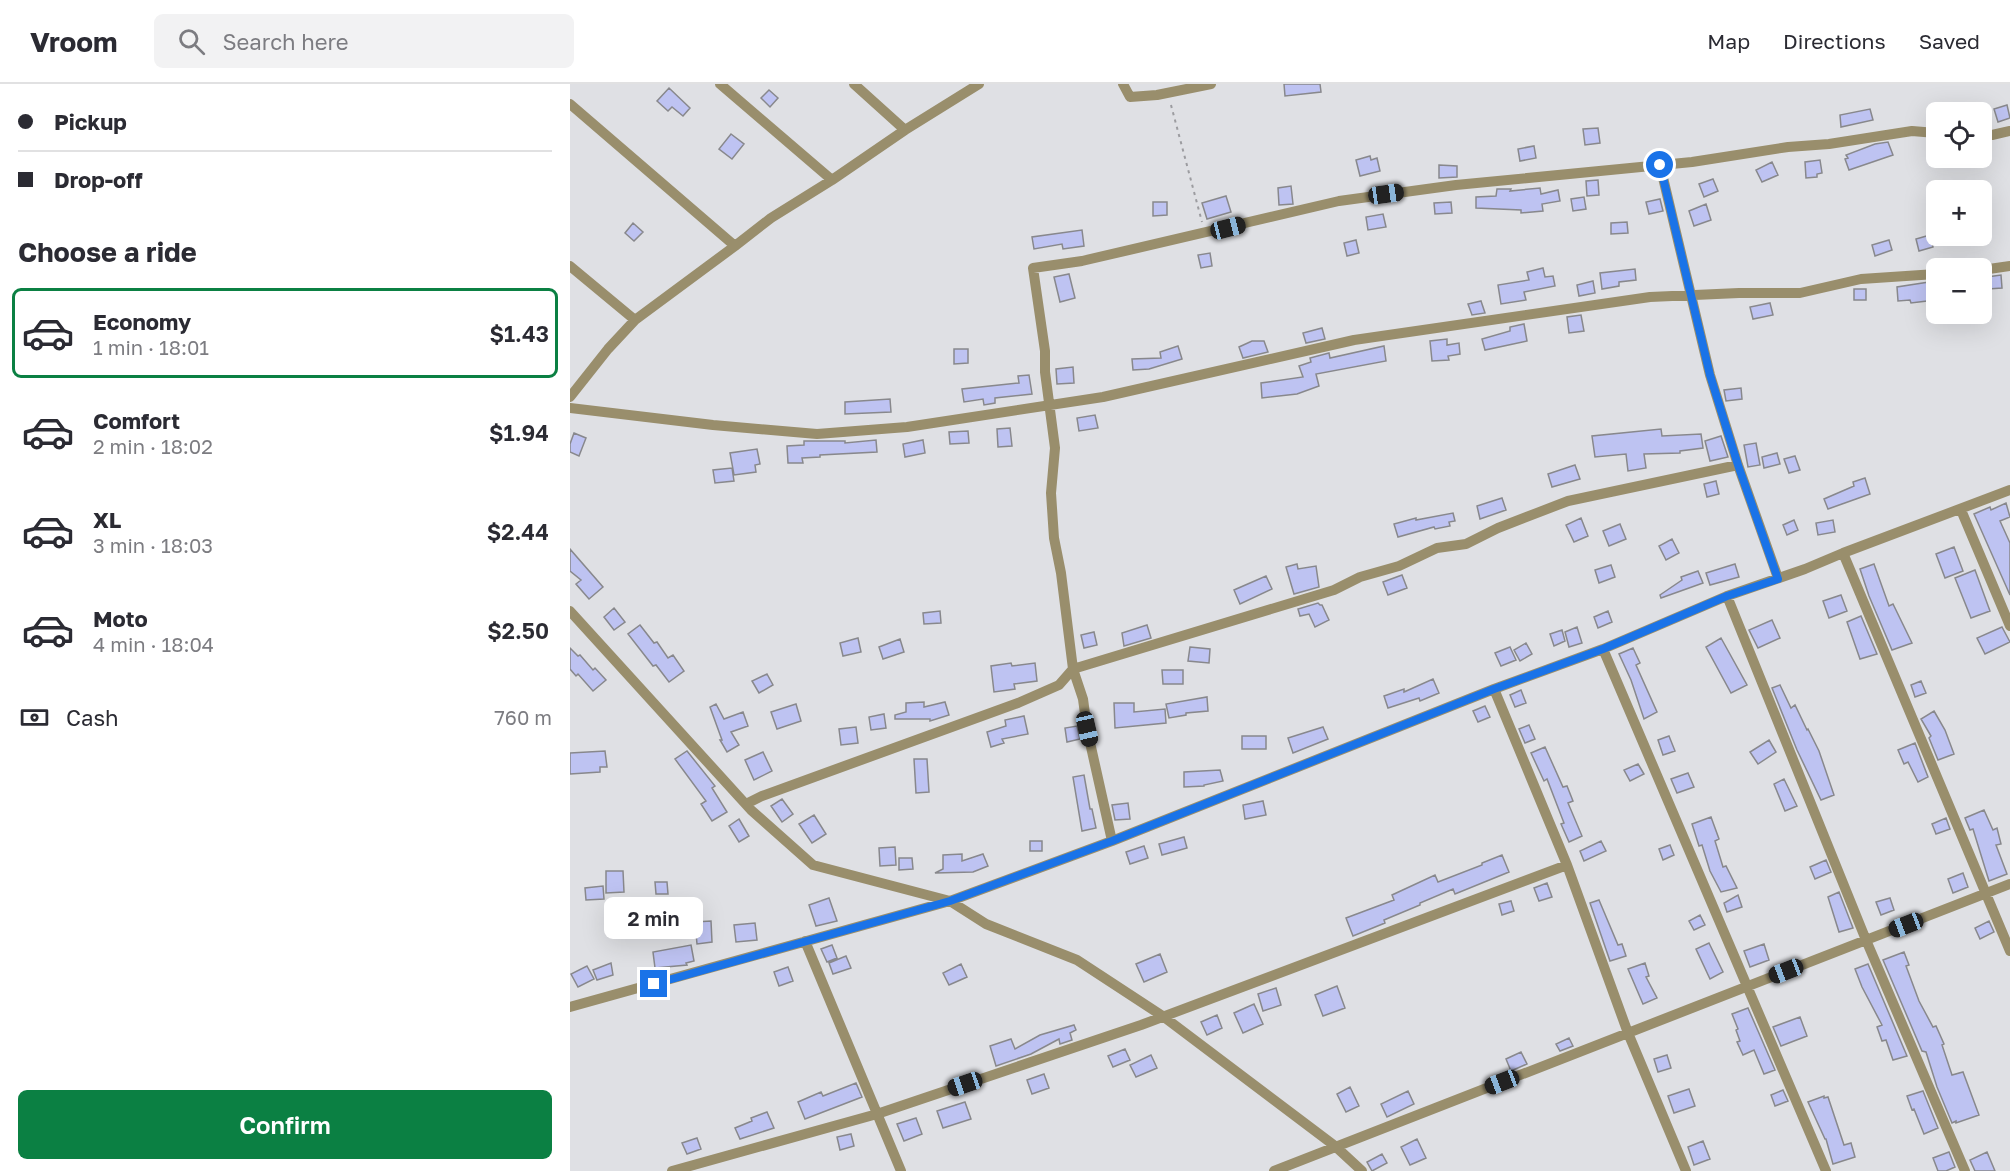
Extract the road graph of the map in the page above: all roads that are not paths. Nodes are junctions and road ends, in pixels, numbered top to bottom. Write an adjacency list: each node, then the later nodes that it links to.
1 (720, 84): 12 (street)
2 (854, 84): 7 (street)
3 (979, 84): 7 (street)
4 (1123, 84): 5 (street)
5 (1211, 84)
6 (570, 104): 13 (street)
7 (905, 130): 12 (street)
8 (2010, 131): 10 (street)
9 (1926, 132): 11 (street)
10 (1992, 135)
11 (1660, 165): 18 (street); 21 (street)
12 (832, 180): 13 (street)
13 (735, 246): 19 (street)
14 (570, 266): 19 (street)
15 (2010, 266): 16 (street)
16 (1992, 269)
17 (1926, 275): 18 (street)
18 (1689, 296): 21 (street); 23 (street)
19 (635, 320): 20 (street)
20 (570, 397)
21 (1049, 405): 22 (street); 32 (street)
22 (570, 408)
23 (1738, 465): 27 (street); 32 (street)
24 (2010, 490): 25 (street)
25 (1960, 510): 26 (street); 30 (street)
26 (1843, 553): 27 (street); 38 (street)
27 (1778, 579): 28 (street)
28 (1727, 596): 31 (street); 40 (street)
29 (570, 611): 34 (street)
30 (2010, 626)
31 (1603, 649): 33 (street); 43 (street)
32 (1073, 669): 34 (street); 35 (street)
33 (1494, 689): 35 (street); 36 (street)
34 (747, 804): 39 (street)
35 (1112, 841): 39 (street)
36 (1566, 865): 45 (street); 46 (street)
37 (2010, 884): 38 (street)
38 (1986, 894): 40 (street); 42 (street)
39 (950, 901): 41 (street); 45 (street)
40 (1866, 940): 43 (street); 55 (street)
41 (805, 941): 44 (street); 47 (street)
42 (2010, 951)
43 (1746, 986): 46 (street); 54 (street)
44 (570, 1007)
45 (1164, 1017): 47 (street); 48 (street)
46 (1628, 1033): 48 (street); 53 (street)
47 (877, 1114): 49 (street); 50 (street)
48 (1335, 1146): 51 (street); 52 (street)
49 (672, 1171)
50 (901, 1171)
51 (1274, 1171)
52 (1362, 1171)
53 (1686, 1171)
54 (1826, 1171)
55 (1965, 1171)

